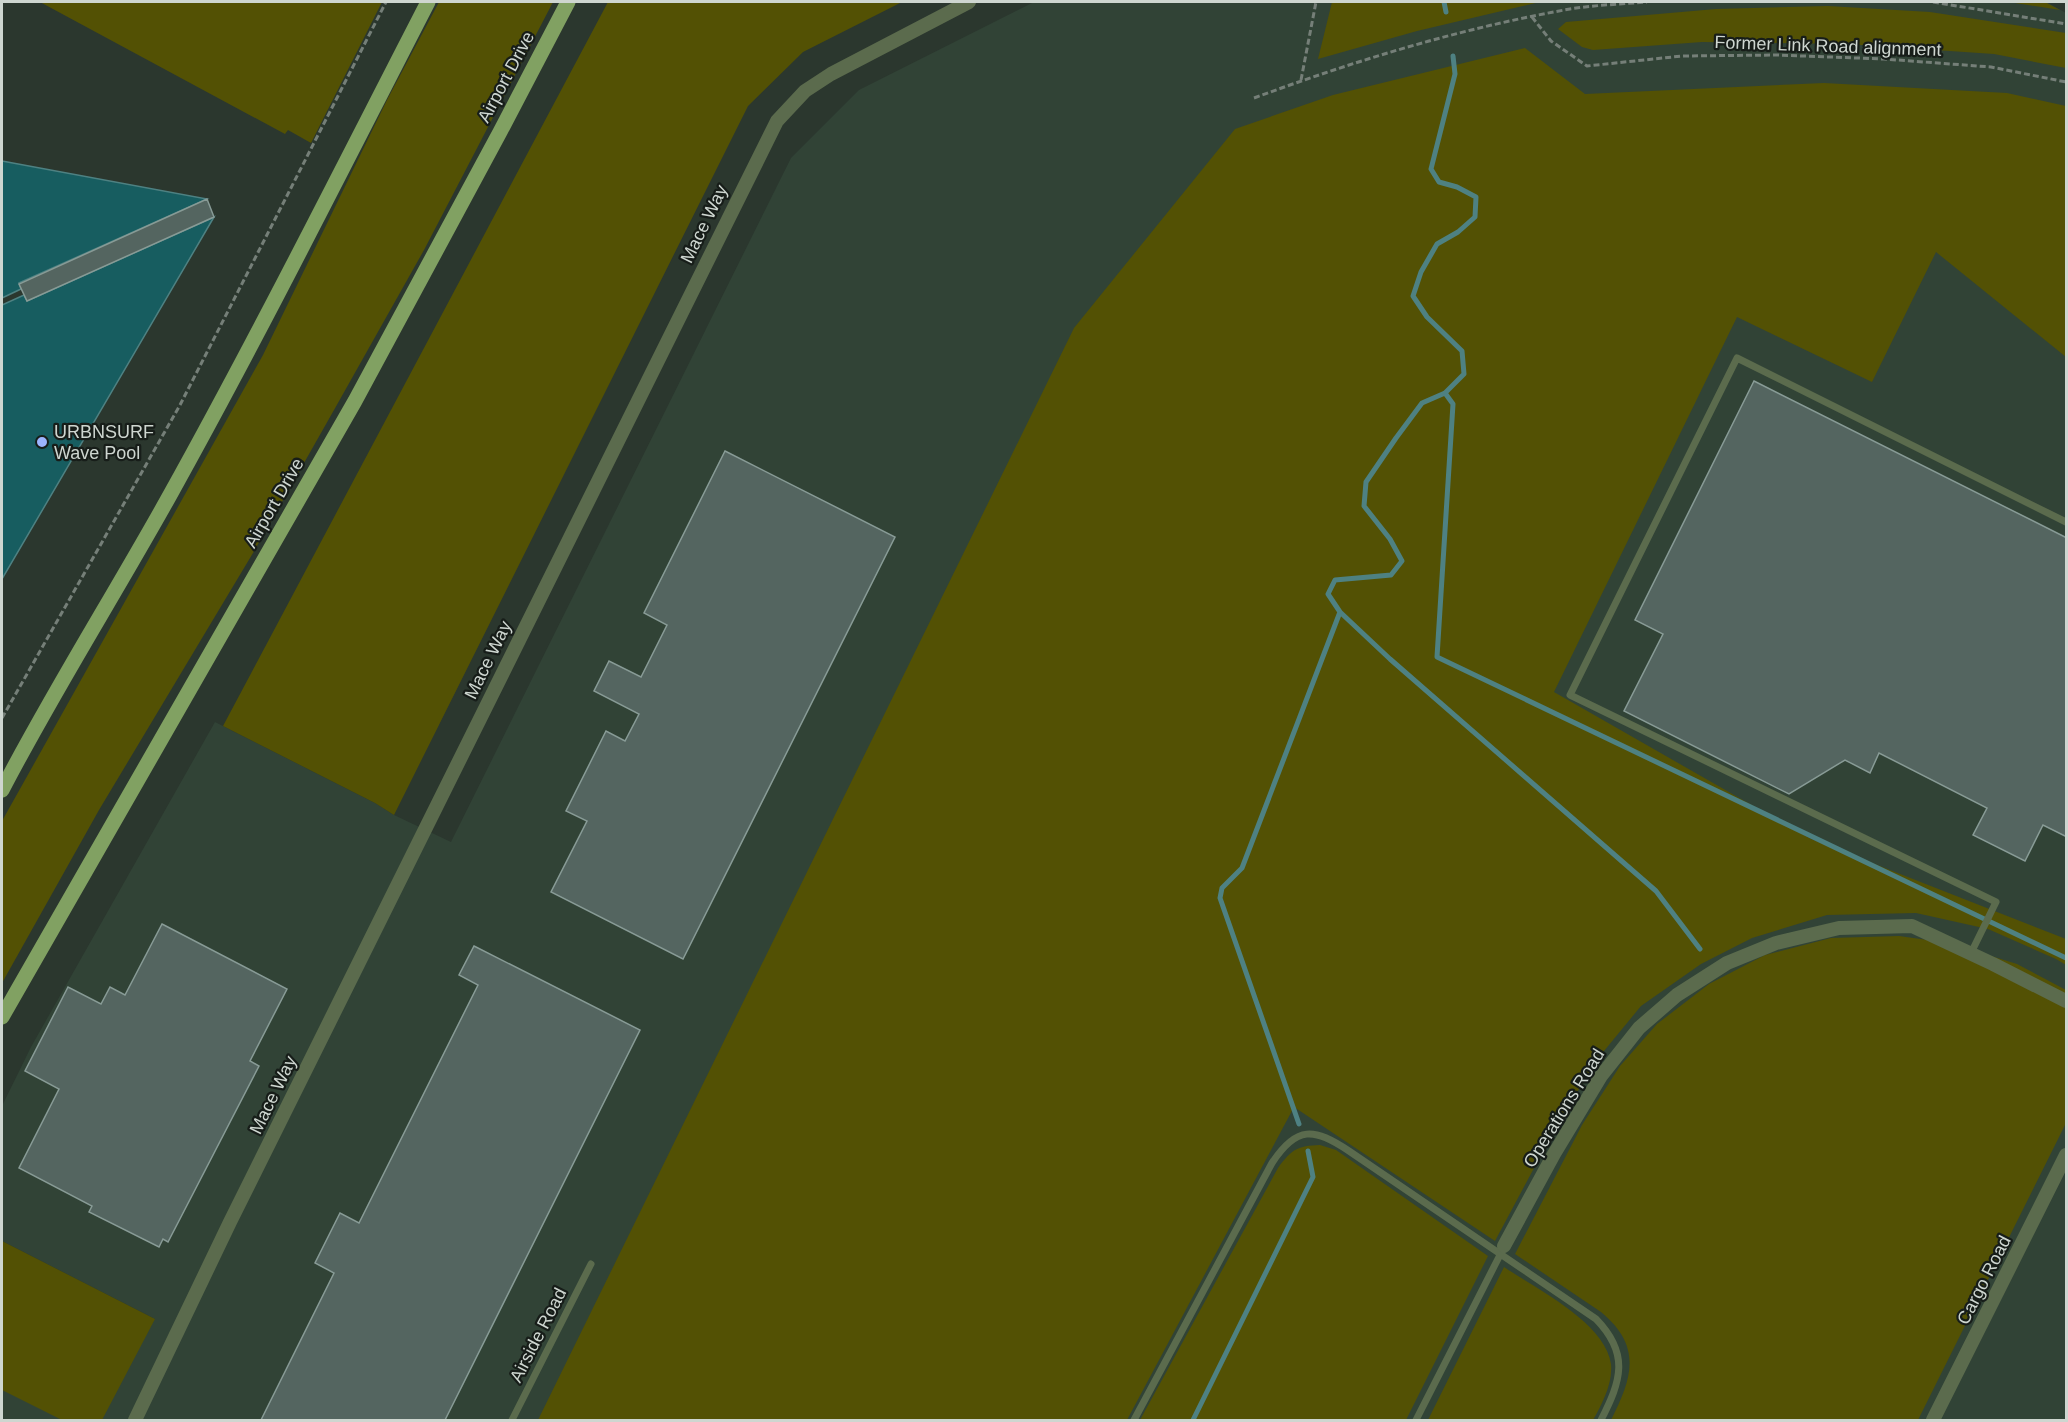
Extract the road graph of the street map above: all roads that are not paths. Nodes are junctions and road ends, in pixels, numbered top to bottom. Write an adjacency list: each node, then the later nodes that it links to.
1 (428, 2): 5 (main road)
2 (568, 2): 8 (main road, Airport Drive)
3 (969, 2): 12 (street, Mace Way)
4 (2067, 522): 6 (lane)
5 (2, 790)
6 (1971, 953): 7 (street, Operations Road); 10 (street, Operations Road)
7 (2067, 1002)
8 (2, 1017)
9 (2067, 1155): 17 (street, Cargo Road)
10 (1502, 1250): 14 (lane); 15 (lane); 16 (lane)
11 (591, 1264): 13 (lane, Airside Road)
12 (135, 1420)
13 (512, 1420)
14 (1134, 1420)
15 (1416, 1420)
16 (1601, 1420)
17 (1934, 1420)

